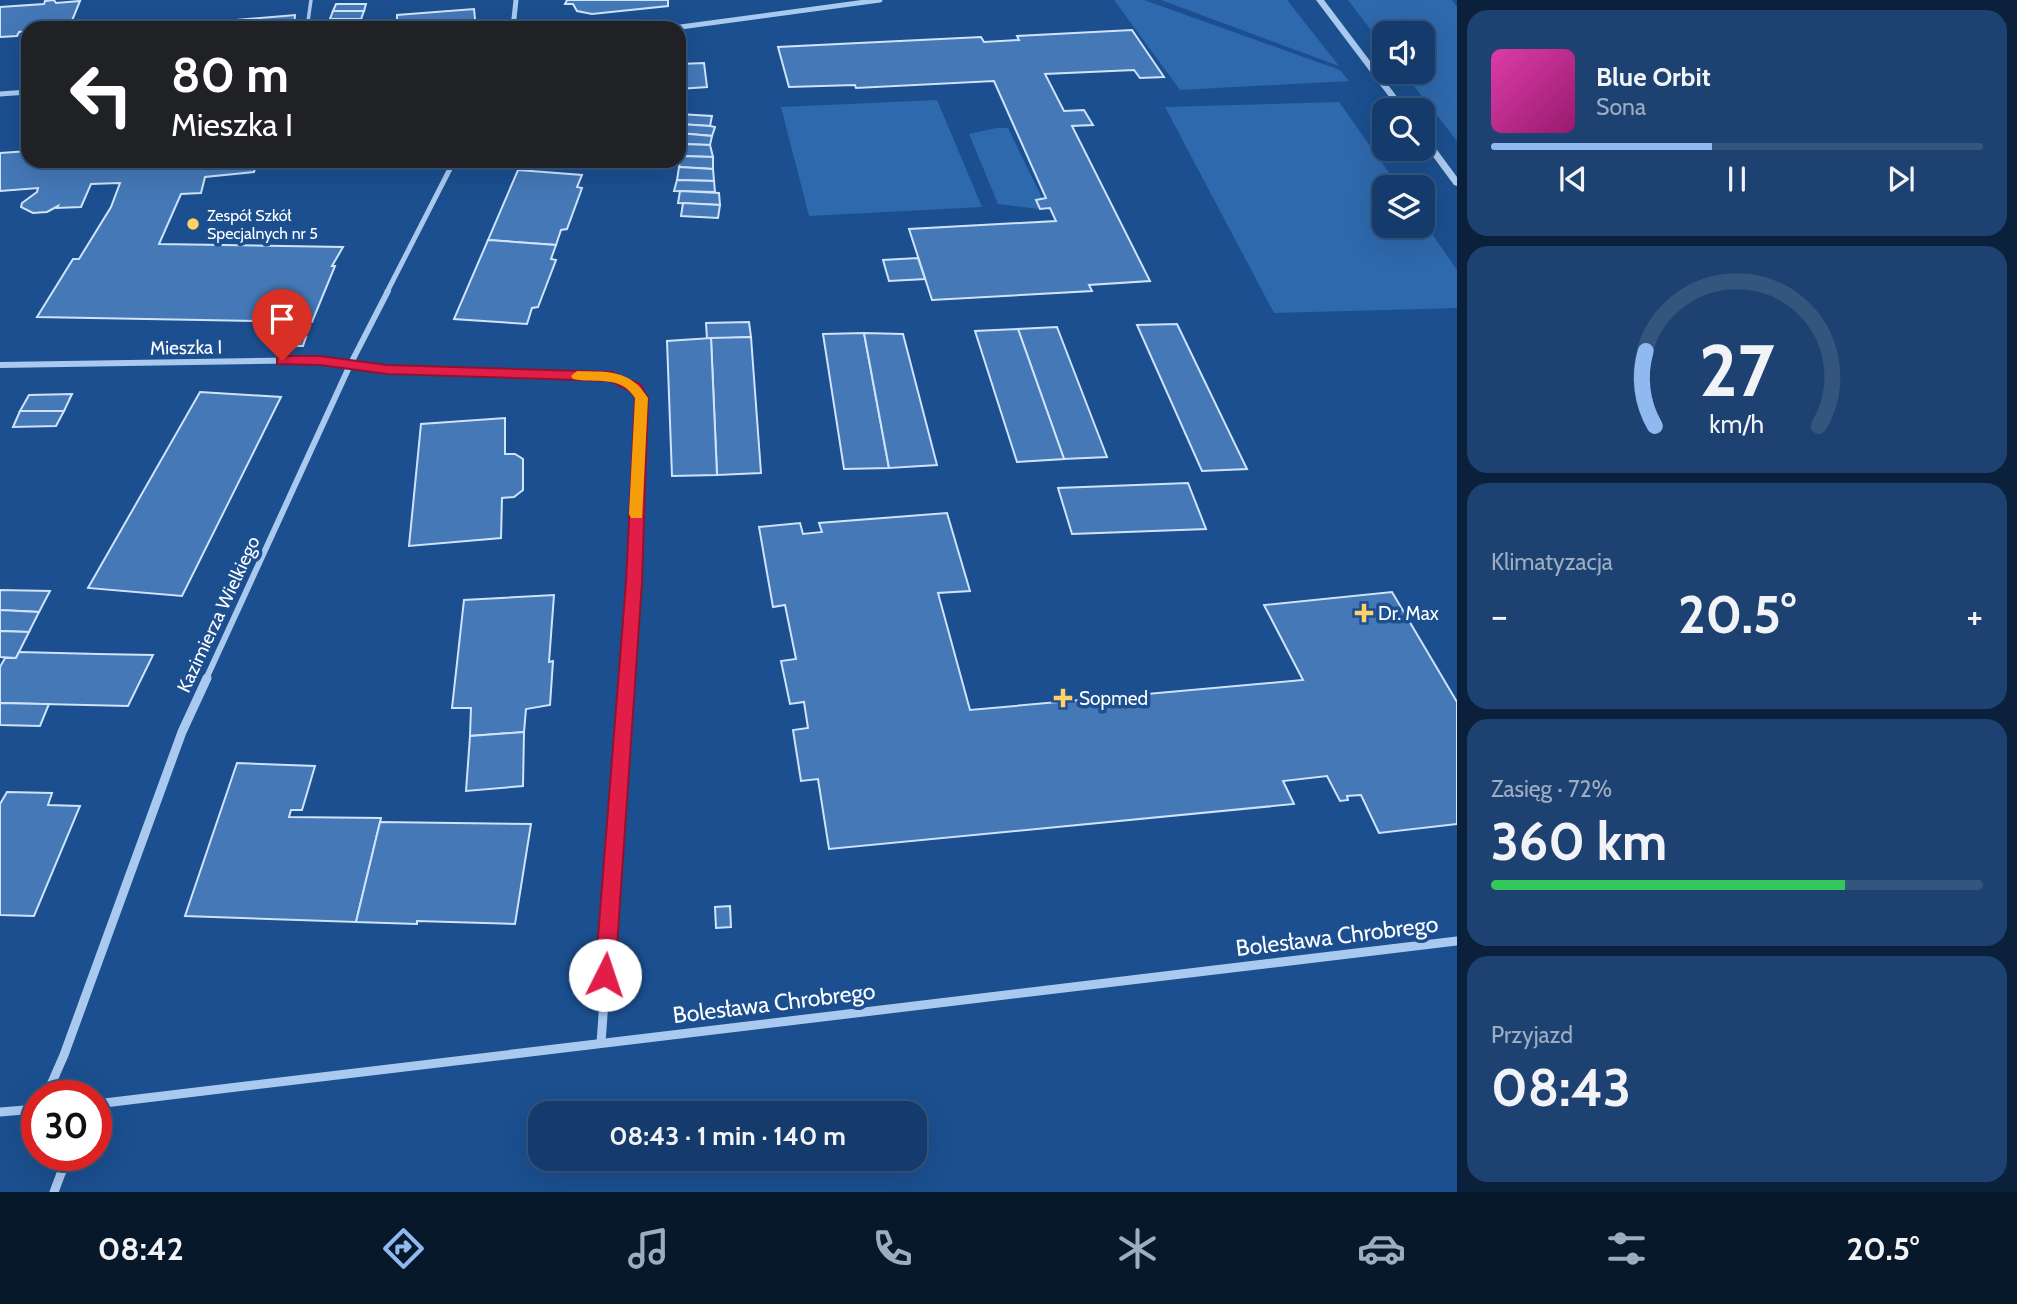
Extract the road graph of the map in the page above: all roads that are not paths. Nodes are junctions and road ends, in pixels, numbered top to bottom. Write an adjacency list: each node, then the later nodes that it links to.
1 (311, 0): 7 (lane)
2 (516, 0): 8 (street)
3 (841, 0): 6 (street)
4 (880, 0): 6 (street)
5 (1320, 0): 12 (street)
6 (845, 5): 9 (street)
7 (308, 21)
8 (514, 21)
9 (686, 26)
10 (21, 92): 11 (street)
11 (0, 94)
12 (1394, 98)
13 (1435, 153): 15 (street)
14 (450, 168): 17 (street, Kazimierza Wielkiego)
15 (1457, 183)
16 (0, 365): 17 (street, Mieszka I)
17 (350, 365): 19 (street, Mieszka I); 20 (street, Kazimierza Wielkiego)
18 (1457, 940): 19 (street, Bolesława Chrobrego)
19 (601, 1043): 21 (street, Bolesława Chrobrego)
20 (53, 1080)
21 (112, 1103)
22 (21, 1110): 23 (street)
23 (0, 1112)
24 (62, 1171): 25 (street)
25 (54, 1192)

